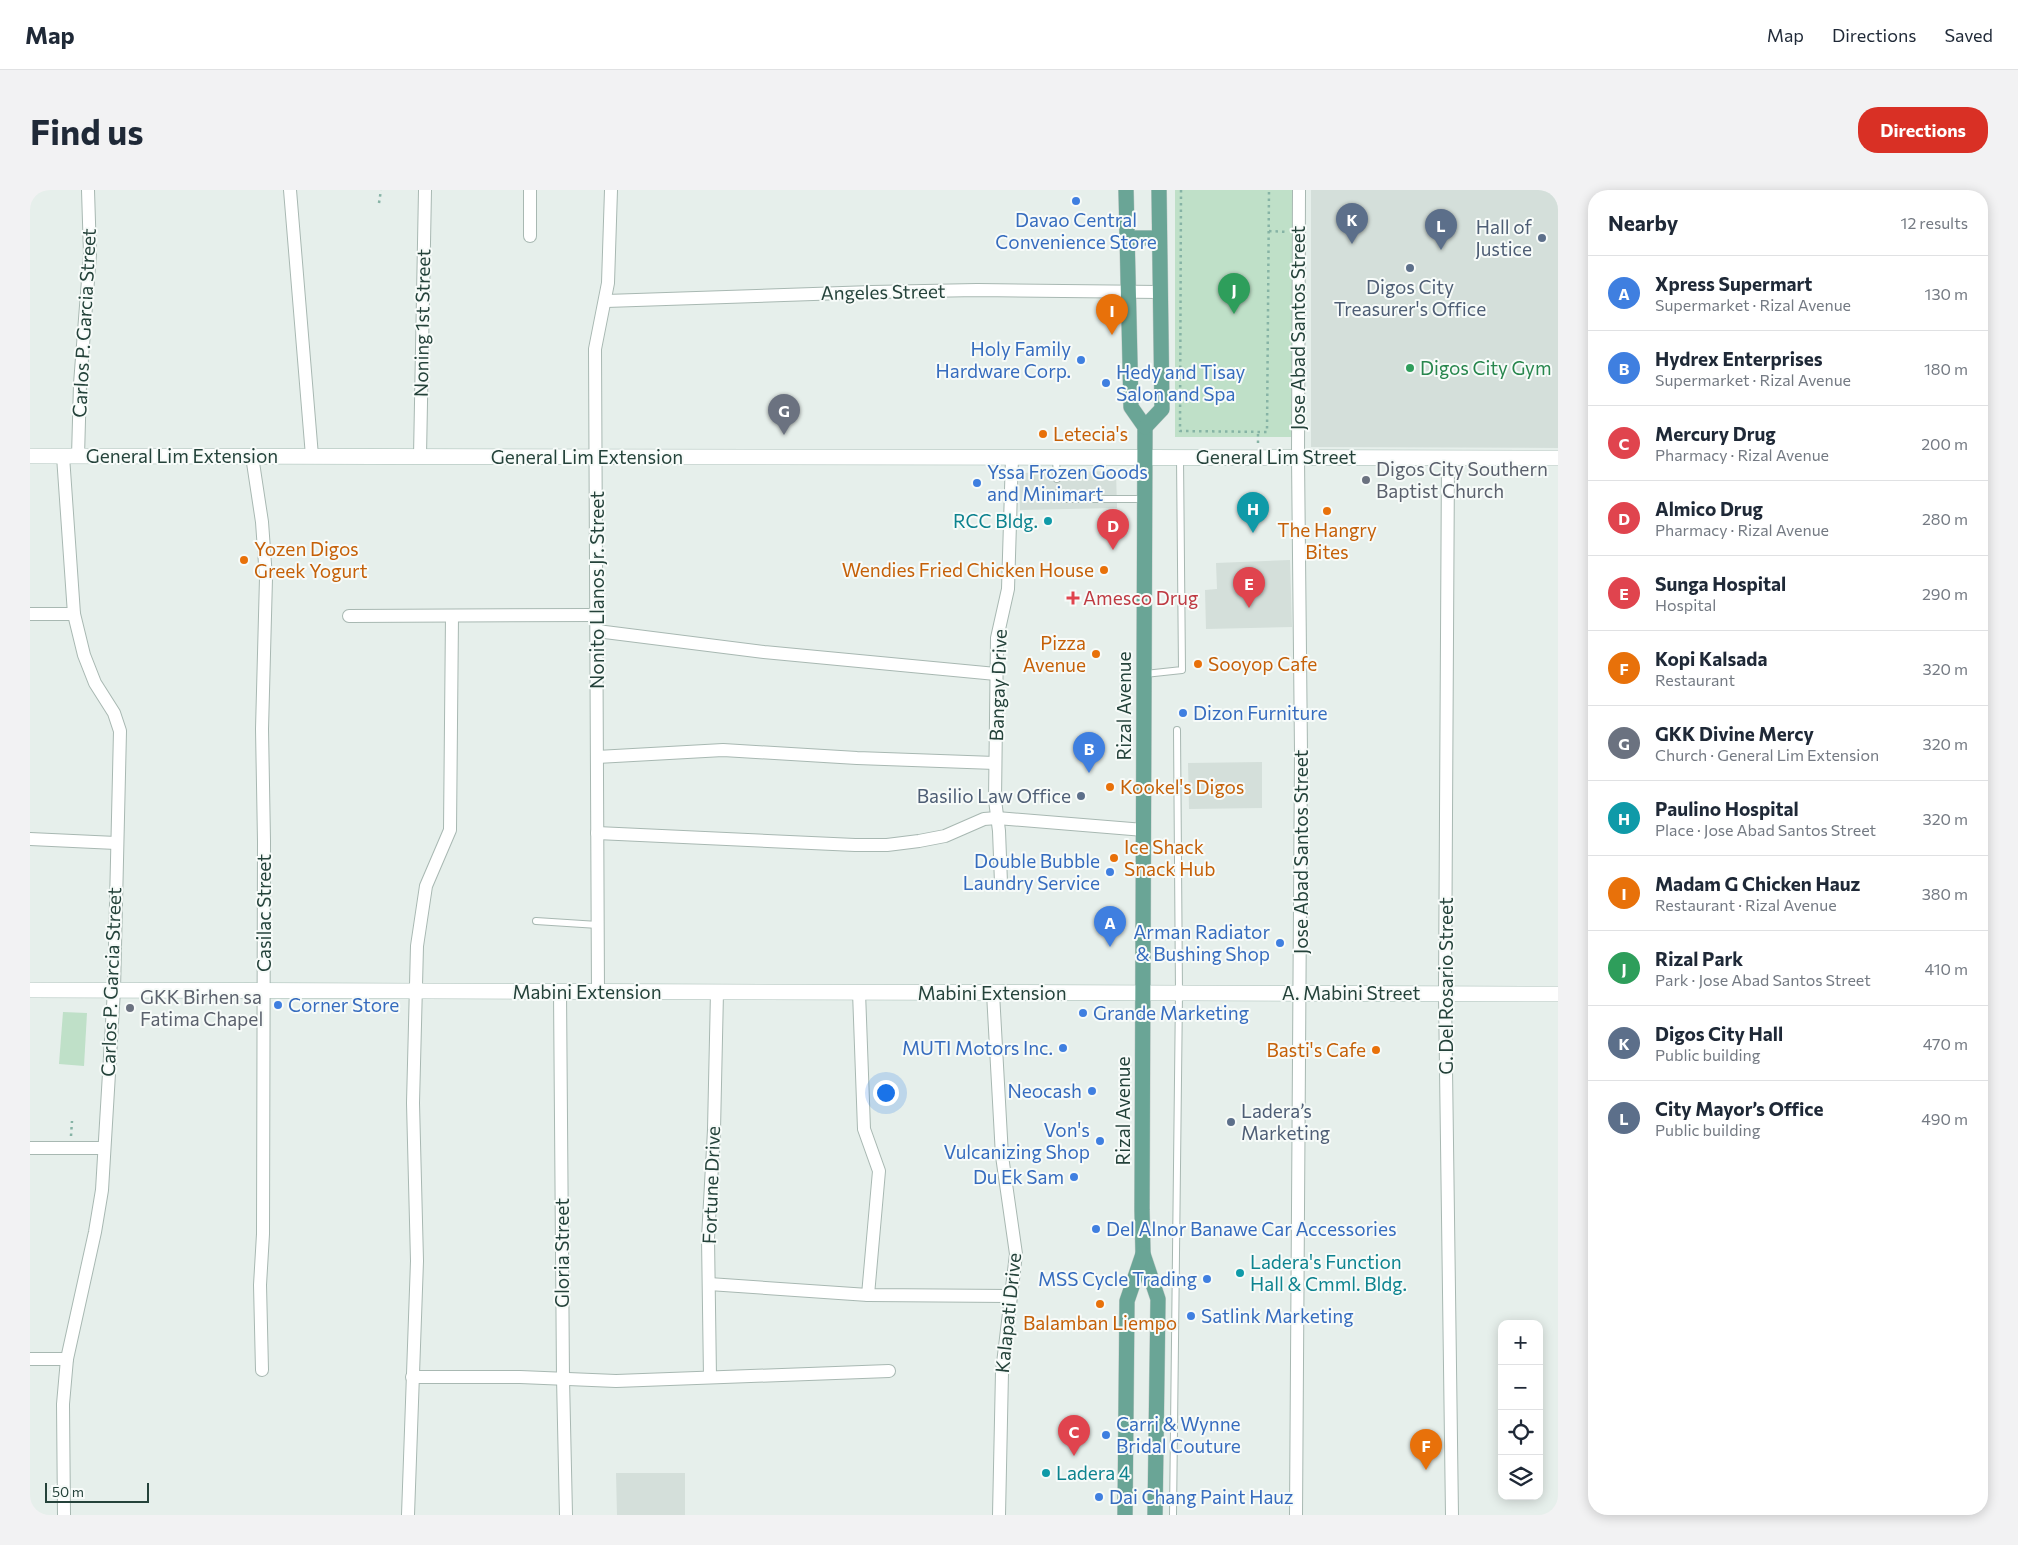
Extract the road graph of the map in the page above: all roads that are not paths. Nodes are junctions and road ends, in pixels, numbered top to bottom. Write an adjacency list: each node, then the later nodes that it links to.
1 (88, 190): 18 (street, Carlos P. Garcia Street)
2 (290, 190): 20 (street)
3 (424, 190): 21 (street, Noning 1st Street)
4 (530, 190): 9 (street)
5 (611, 190): 14 (street, Nonito Llanos Jr. Street)
6 (1126, 190): 10 (main road)
7 (1158, 190): 11 (main road)
8 (1299, 190): 27 (street, Jose Abad Santos Street)
9 (530, 236)
10 (1127, 238): 11 (main road); 12 (main road)
11 (1159, 238): 13 (main road)
12 (1127, 292): 13 (street, Angeles Street); 14 (street, Angeles Street); 15 (main road)
13 (1159, 292): 15 (main road)
14 (606, 301): 22 (street, Nonito Llanos Jr. Street)
15 (1145, 428): 25 (main road, Rizal Avenue)
16 (30, 456): 17 (street, General Lim Extension)
17 (63, 456): 18 (street, General Lim Extension); 34 (street, Carlos P. Garcia Street)
18 (78, 456): 19 (street, General Lim Extension)
19 (252, 456): 20 (street, General Lim Extension); 54 (street, Casilac Street)
20 (312, 456): 21 (street, General Lim Extension)
21 (420, 456): 22 (street, General Lim Extension)
22 (596, 456): 23 (street, General Lim Extension); 35 (street, Nonito Llanos Jr. Street)
23 (1012, 457): 24 (street, General Lim Extension); 39 (street, Bangay Drive)
24 (1056, 457): 25 (street, General Lim Extension); 30 (lane)
25 (1145, 457): 26 (street, General Lim Street); 32 (main road, Rizal Avenue)
26 (1180, 457): 27 (street, General Lim Street); 40 (lane)
27 (1298, 457): 28 (street, General Lim Street); 63 (street, Jose Abad Santos Street)
28 (1448, 458): 29 (street, General Lim Street); 64 (street, G. Del Rosario Street)
29 (1558, 458)
30 (1057, 479)
31 (1058, 493): 32 (lane)
32 (1144, 499): 40 (main road, Rizal Avenue)
33 (30, 614): 34 (street)
34 (74, 614): 48 (street, Carlos P. Garcia Street)
35 (597, 615): 37 (street); 38 (street, Nonito Llanos Jr. Street)
36 (349, 616): 37 (street)
37 (452, 616): 55 (street)
38 (597, 631): 39 (street); 42 (street, Nonito Llanos Jr. Street)
39 (996, 674): 43 (street, Bangay Drive)
40 (1144, 674): 45 (main road, Rizal Avenue)
41 (1177, 730): 62 (lane)
42 (597, 757): 43 (street); 46 (street, Nonito Llanos Jr. Street)
43 (995, 763): 44 (street, Bangay Drive)
44 (997, 818): 45 (street); 46 (street); 49 (street, Bangay Drive)
45 (1144, 830): 61 (main road, Rizal Avenue)
46 (597, 833): 51 (street, Nonito Llanos Jr. Street)
47 (30, 839): 48 (street)
48 (116, 843): 53 (street, Carlos P. Garcia Street)
49 (1001, 883)
50 (536, 922): 51 (lane)
51 (598, 925): 57 (street, Nonito Llanos Jr. Street)
52 (30, 990): 53 (street, Mabini Extension)
53 (114, 990): 54 (street, Mabini Extension); 67 (street, Carlos P. Garcia Street)
54 (263, 990): 55 (street, Mabini Extension); 74 (street, Casilac Street)
55 (416, 991): 56 (street, Mabini Extension); 76 (street)
56 (560, 992): 57 (street, Mabini Extension); 77 (street, Gloria Street)
57 (598, 992): 58 (street, Mabini Extension)
58 (717, 992): 59 (street, Mabini Extension); 69 (street, Fortune Drive)
59 (859, 992): 60 (street, Mabini Extension); 70 (street)
60 (993, 993): 61 (street, Mabini Extension); 71 (street, Kalapati Drive)
61 (1143, 993): 62 (street, A. Mabini Street); 68 (main road, Rizal Avenue)
62 (1179, 993): 63 (street, A. Mabini Street); 85 (lane)
63 (1300, 993): 64 (street, A. Mabini Street); 86 (street, Jose Abad Santos Street)
64 (1445, 994): 65 (street, A. Mabini Street); 87 (street, G. Del Rosario Street)
65 (1558, 994)
66 (30, 1148): 67 (street)
67 (103, 1148): 73 (street, Carlos P. Garcia Street)
68 (1143, 1254): 83 (main road, Rizal Avenue); 84 (main road, Rizal Avenue)
69 (708, 1284): 70 (street); 78 (street, Fortune Drive)
70 (868, 1295): 71 (street)
71 (1010, 1296): 82 (street, Kalapati Drive)
72 (30, 1359): 73 (street)
73 (67, 1359): 79 (street, Carlos P. Garcia Street)
74 (262, 1370)
75 (889, 1371): 78 (street)
76 (412, 1377): 77 (street); 80 (street)
77 (563, 1378): 78 (street); 81 (street, Gloria Street)
78 (710, 1378)
79 (64, 1515)
80 (408, 1515)
81 (566, 1515)
82 (999, 1515)
83 (1125, 1515)
84 (1155, 1515)
85 (1173, 1515)
86 (1296, 1515)
87 (1452, 1515)

